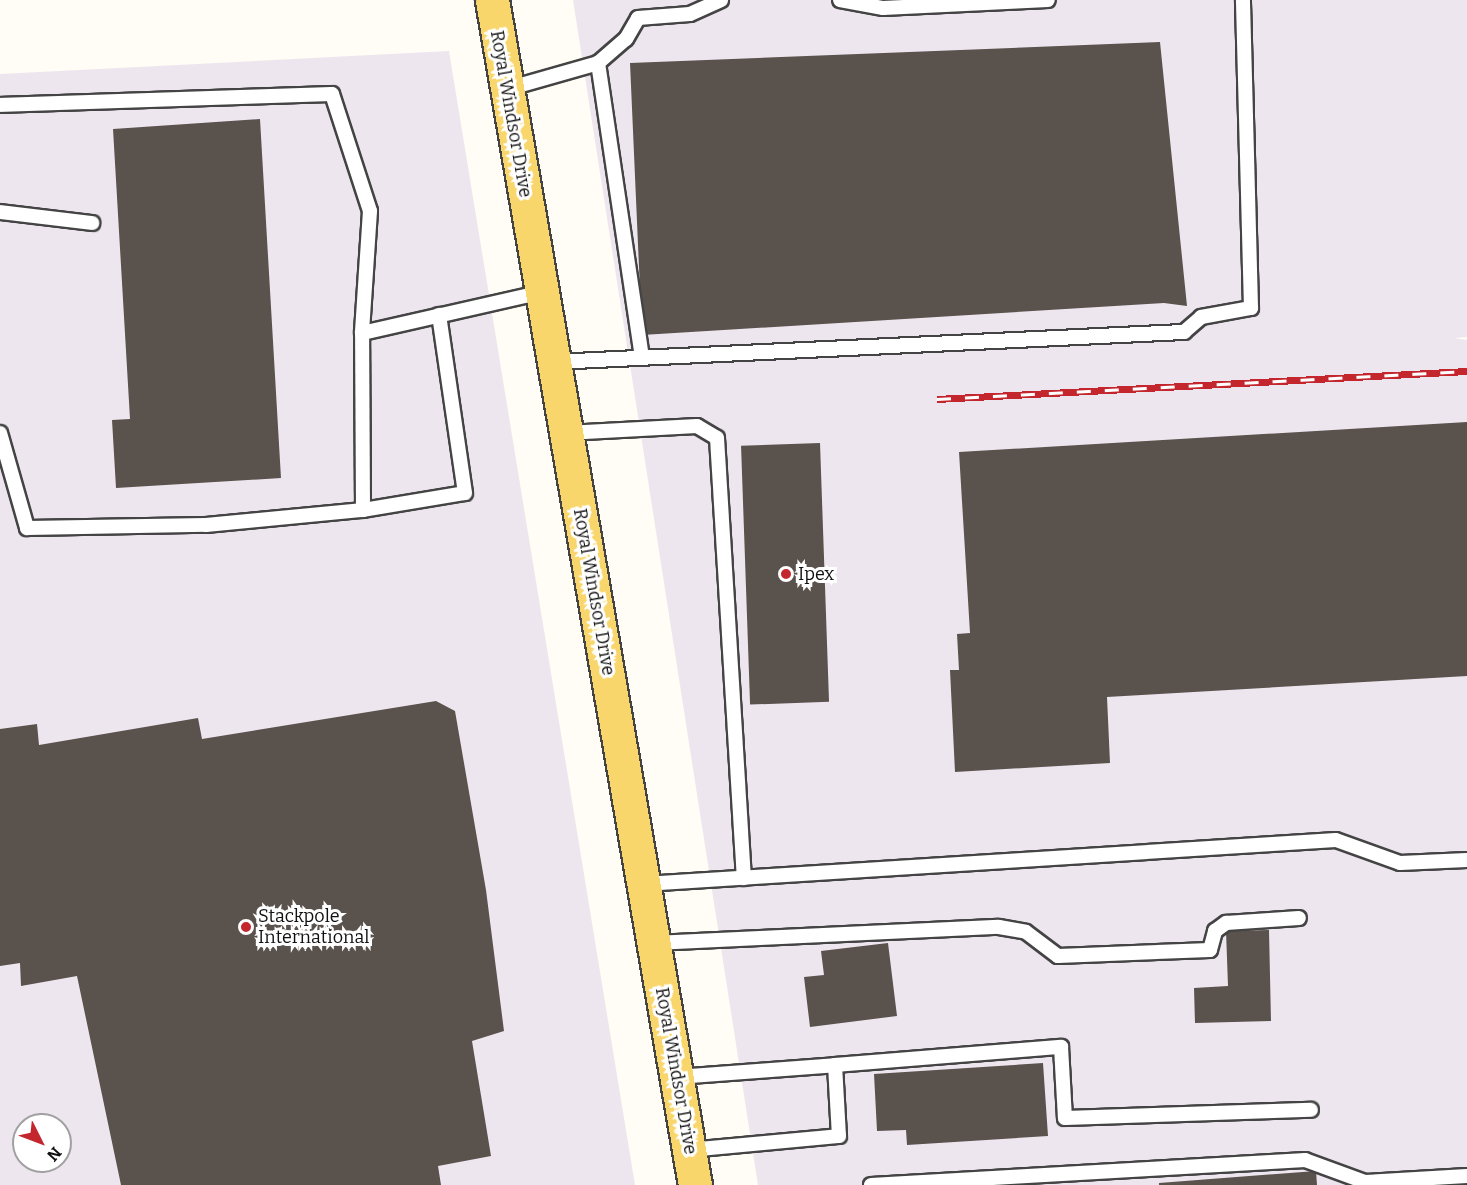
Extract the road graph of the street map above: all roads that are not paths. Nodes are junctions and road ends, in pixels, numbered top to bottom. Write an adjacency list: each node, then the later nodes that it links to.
1 (492, 0): 7 (main road, Royal Windsor Drive)
2 (722, 0): 6 (lane)
3 (840, 0): 4 (lane)
4 (1048, 0)
5 (1244, 0): 14 (lane)
6 (598, 63): 7 (lane); 14 (lane)
7 (507, 89): 11 (main road, Royal Windsor Drive)
8 (0, 105): 13 (lane)
9 (0, 212): 10 (lane)
10 (92, 224)
11 (542, 292): 12 (lane); 15 (main road, Royal Windsor Drive)
12 (439, 315): 13 (lane); 18 (lane)
13 (362, 333): 18 (lane)
14 (642, 357): 15 (lane)
15 (554, 362): 16 (main road, Royal Windsor Drive)
16 (566, 433): 20 (lane); 21 (main road, Royal Windsor Drive)
17 (1, 440): 18 (lane)
18 (363, 510)
19 (1467, 860): 20 (lane)
20 (744, 878): 21 (lane)
21 (644, 884): 23 (main road, Royal Windsor Drive)
22 (1299, 918): 23 (lane)
23 (654, 943): 25 (main road, Royal Windsor Drive)
24 (835, 1065): 25 (lane); 26 (lane); 27 (lane)
25 (677, 1077): 27 (main road, Royal Windsor Drive)
26 (1311, 1110)
27 (688, 1150): 29 (main road, Royal Windsor Drive)
28 (1467, 1176): 30 (lane)
29 (695, 1185)
30 (871, 1185)

